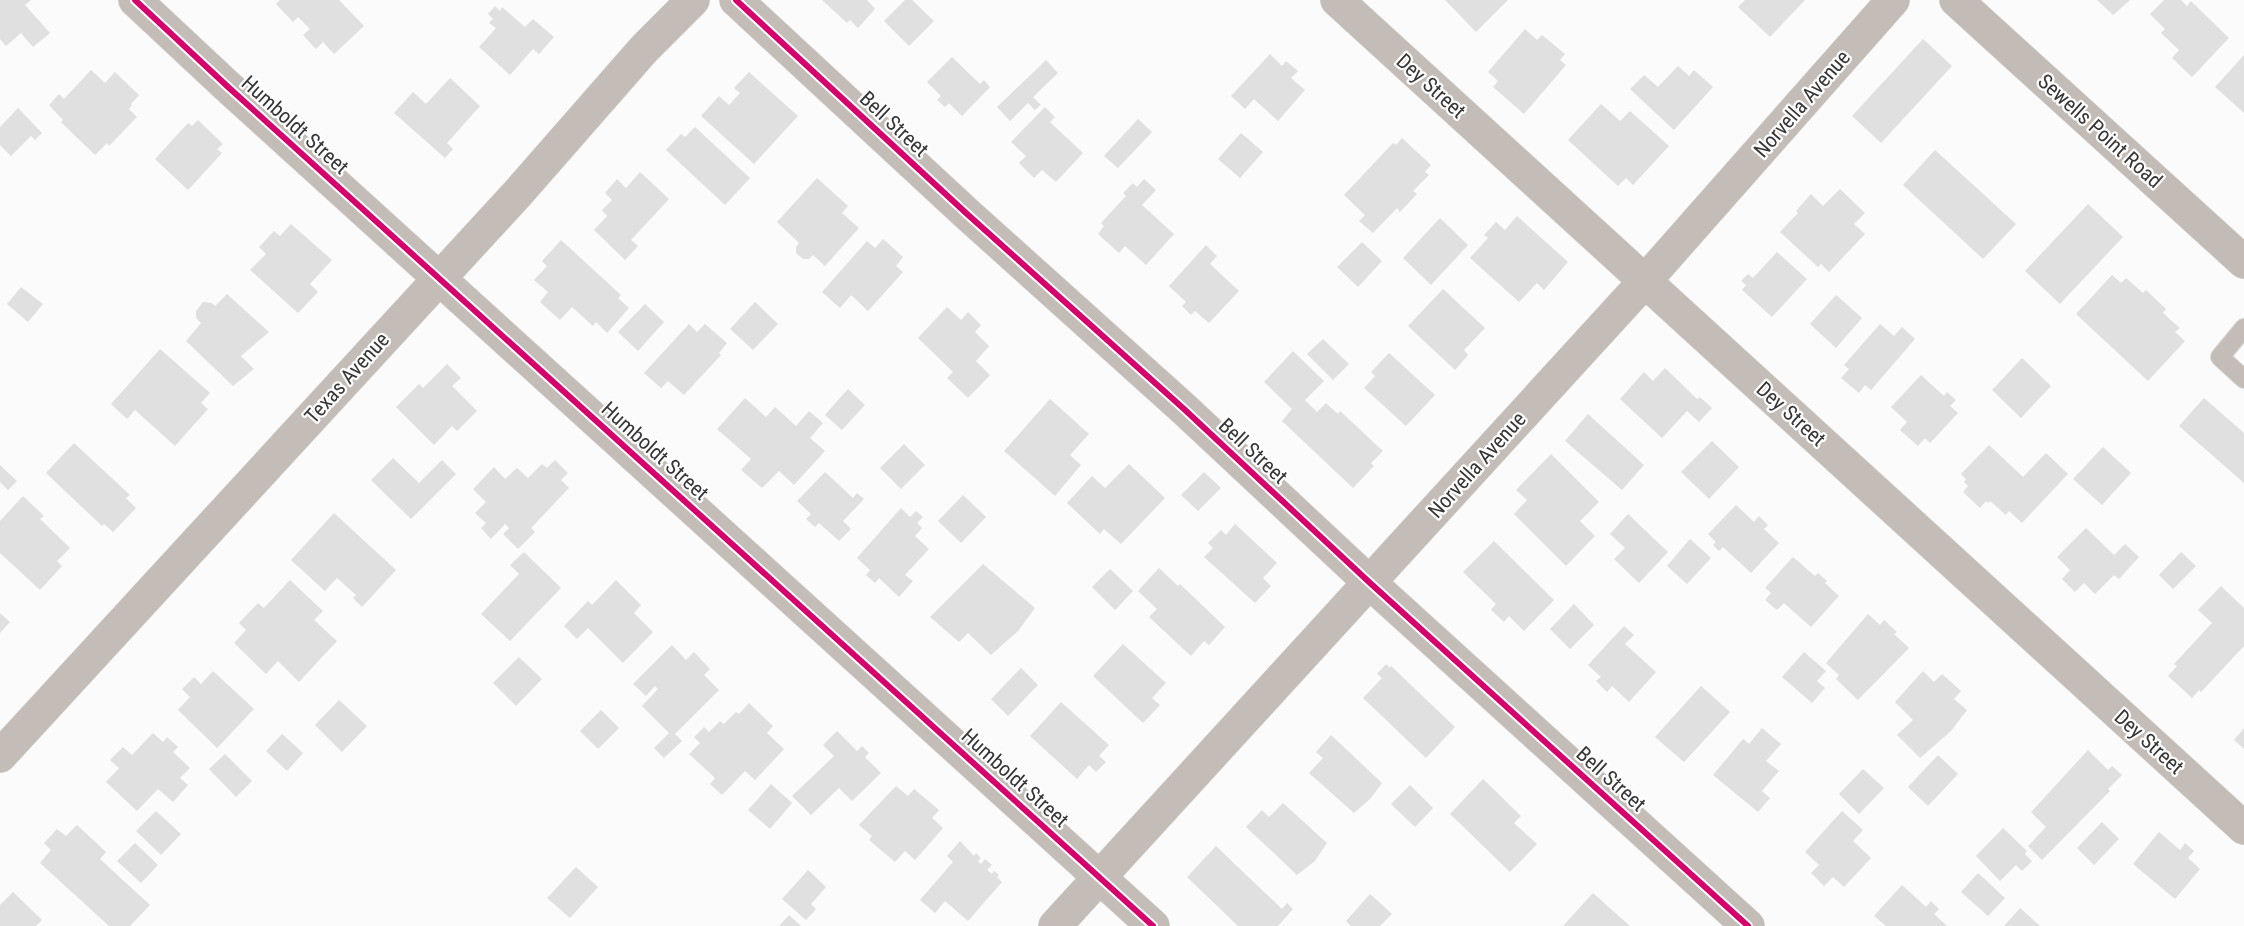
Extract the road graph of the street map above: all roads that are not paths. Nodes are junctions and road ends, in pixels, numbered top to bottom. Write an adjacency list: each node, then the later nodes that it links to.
1 (135, 0): 8 (street, Humboldt Street)
2 (693, 0): 8 (street, Texas Avenue)
3 (736, 0): 12 (street, Bell Street)
4 (1337, 0): 9 (street, Dey Street)
5 (1893, 0): 9 (street, Norvella Avenue)
6 (1956, 0): 7 (main road, Sewells Point Road)
7 (2244, 262)
8 (440, 277): 13 (street, Texas Avenue); 15 (street, Humboldt Street)
9 (1645, 281): 12 (street, Norvella Avenue); 14 (street, Dey Street)
10 (2244, 328): 11 (lane)
11 (2244, 379)
12 (1369, 582): 15 (street, Norvella Avenue); 18 (street, Bell Street)
13 (0, 756)
14 (2244, 828)
15 (1100, 877): 16 (street, Norvella Avenue); 17 (street, Humboldt Street)
16 (1055, 926)
17 (1153, 926)
18 (1748, 926)

